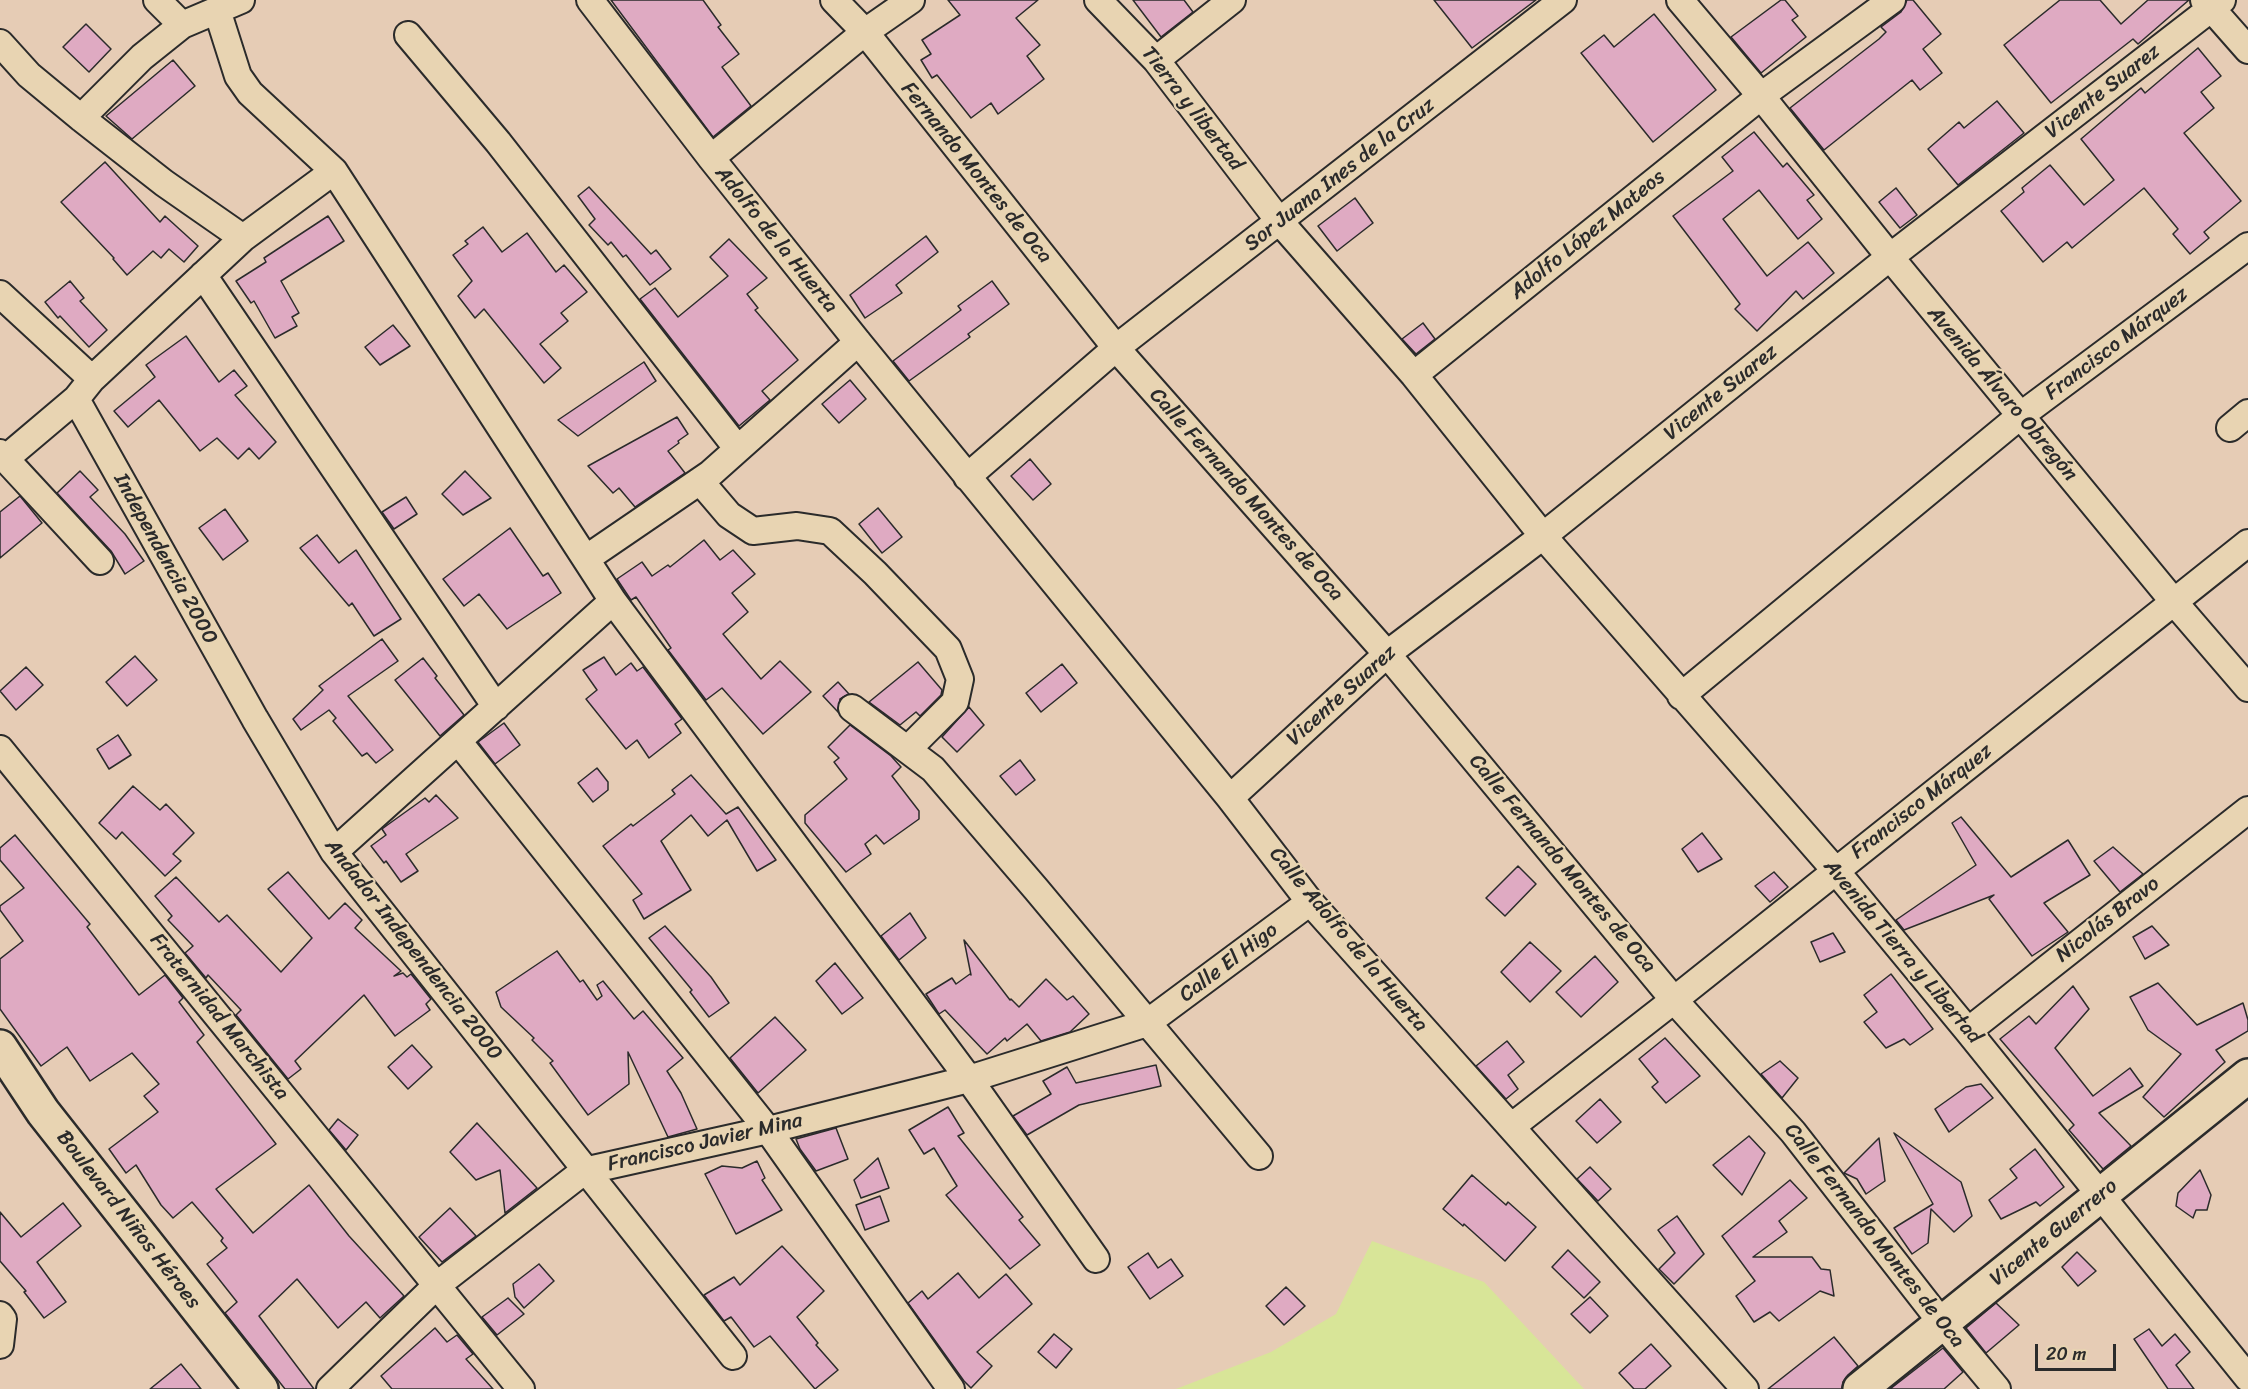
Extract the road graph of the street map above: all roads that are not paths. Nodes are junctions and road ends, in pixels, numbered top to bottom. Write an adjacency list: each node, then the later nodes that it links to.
1 (157, 0): 13 (street)
2 (241, 0): 12 (street)
3 (590, 0): 21 (street, Adolfo de la Huerta)
4 (834, 0): 14 (street, Fernando Montes de Oca)
5 (911, 0): 14 (street)
6 (1098, 0): 18 (street, Tierra y libertad)
7 (1232, 0): 18 (street)
8 (1563, 0): 23 (street, Sor Juana Ines de la Cruz)
9 (1680, 0): 19 (street, Avenida Álvaro Obregón)
10 (1892, 0): 19 (street)
11 (2212, 3): 17 (street); 26 (street, Vicente Suarez)
12 (217, 10): 13 (street); 22 (street)
13 (182, 25): 20 (street)
14 (865, 32): 21 (street); 30 (street, Fernando Montes de Oca)
15 (408, 35): 34 (street)
16 (0, 43): 20 (street)
17 (2248, 50)
18 (1156, 60): 23 (street, Tierra y libertad)
19 (1761, 96): 26 (street, Avenida Álvaro Obregón); 31 (street, Adolfo López Mateos)
20 (81, 118): 24 (street)
21 (711, 158): 29 (street, Adolfo de la Huerta)
22 (334, 171): 24 (street); 40 (street)
23 (1280, 222): 30 (street, Sor Juana Ines de la Cruz); 31 (street)
24 (243, 238): 27 (street)
25 (2248, 246): 33 (street, Francisco Márquez)
26 (1890, 257): 33 (street, Avenida Álvaro Obregón); 38 (street, Vicente Suarez)
27 (203, 275): 32 (street); 47 (street)
28 (0, 294): 32 (street, Independencia 2000)
29 (858, 342): 34 (street); 36 (street, Adolfo de la Huerta)
30 (1116, 348): 36 (street, Sor Juana Ines de la Cruz); 44 (street, Calle Fernando Montes de Oca)
31 (1414, 375): 38 (street)
32 (84, 389): 35 (street); 49 (street, Independencia 2000)
33 (2020, 416): 43 (street, Avenida Álvaro Obregón); 46 (street, Francisco Márquez)
34 (737, 448): 37 (street)
35 (3, 456): 41 (street)
36 (967, 477): 53 (street, Calle Adolfo de la Huerta)
37 (700, 481): 40 (street); 51 (street)
38 (1543, 536): 44 (street, Vicente Suarez); 46 (street, Avenida Tierra y Libertad)
39 (2248, 543): 43 (street, Francisco Márquez)
40 (587, 558): 42 (street)
41 (100, 561)
42 (613, 601): 47 (street); 63 (street)
43 (2174, 602): 45 (street, Avenida Álvaro Obregón); 56 (street, Francisco Márquez)
44 (1387, 654): 53 (street, Vicente Suarez); 58 (street, Calle Fernando Montes de Oca)
45 (2248, 688)
46 (1681, 696): 56 (street, Avenida Tierra y Libertad)
47 (496, 707): 50 (street)
48 (852, 708): 51 (street)
49 (255, 719): 55 (street, Andador Independencia 2000)
50 (458, 741): 55 (street); 65 (street)
51 (908, 749): 59 (street)
52 (5, 766): 70 (street, Fraternidad Marchista)
53 (1230, 798): 57 (street, Calle Adolfo de la Huerta)
54 (2248, 810): 60 (street, Nicolás Bravo)
55 (334, 852): 67 (street, Andador Independencia 2000)
56 (1835, 870): 58 (street, Francisco Márquez); 60 (street, Avenida Tierra y Libertad)
57 (1310, 902): 59 (street, Calle El Higo); 64 (street, Calle Adolfo de la Huerta)
58 (1674, 1000): 64 (street, Francisco Márquez); 72 (street, Calle Fernando Montes de Oca)
59 (1148, 1023): 63 (street, Francisco Javier Mina); 66 (street)
60 (1968, 1031): 68 (street, Avenida Tierra y Libertad)
61 (0, 1047): 76 (street, Boulevard Niños Héroes)
62 (2248, 1076): 68 (street, Vicente Guerrero)
63 (969, 1079): 65 (street, Francisco Javier Mina); 69 (street)
64 (1511, 1127): 80 (street, Calle Adolfo de la Huerta)
65 (768, 1130): 67 (street, Francisco Javier Mina); 79 (street)
66 (1259, 1156)
67 (584, 1171): 70 (street, Francisco Javier Mina); 74 (street)
68 (2100, 1196): 72 (street, Vicente Guerrero); 75 (street, Avenida Tierra y Libertad)
69 (1096, 1259)
70 (436, 1286): 77 (street, Francisco Javier Mina); 78 (street, Fraternidad Marchista)
71 (0, 1315): 73 (street)
72 (1942, 1323): 81 (street, Vicente Guerrero); 82 (street, Calle Fernando Montes de Oca)
73 (0, 1345)
74 (733, 1356)
75 (2248, 1378)
76 (261, 1389)
77 (330, 1389)
78 (521, 1389)
79 (951, 1389)
80 (1745, 1389)
81 (1860, 1389)
82 (1997, 1389)

